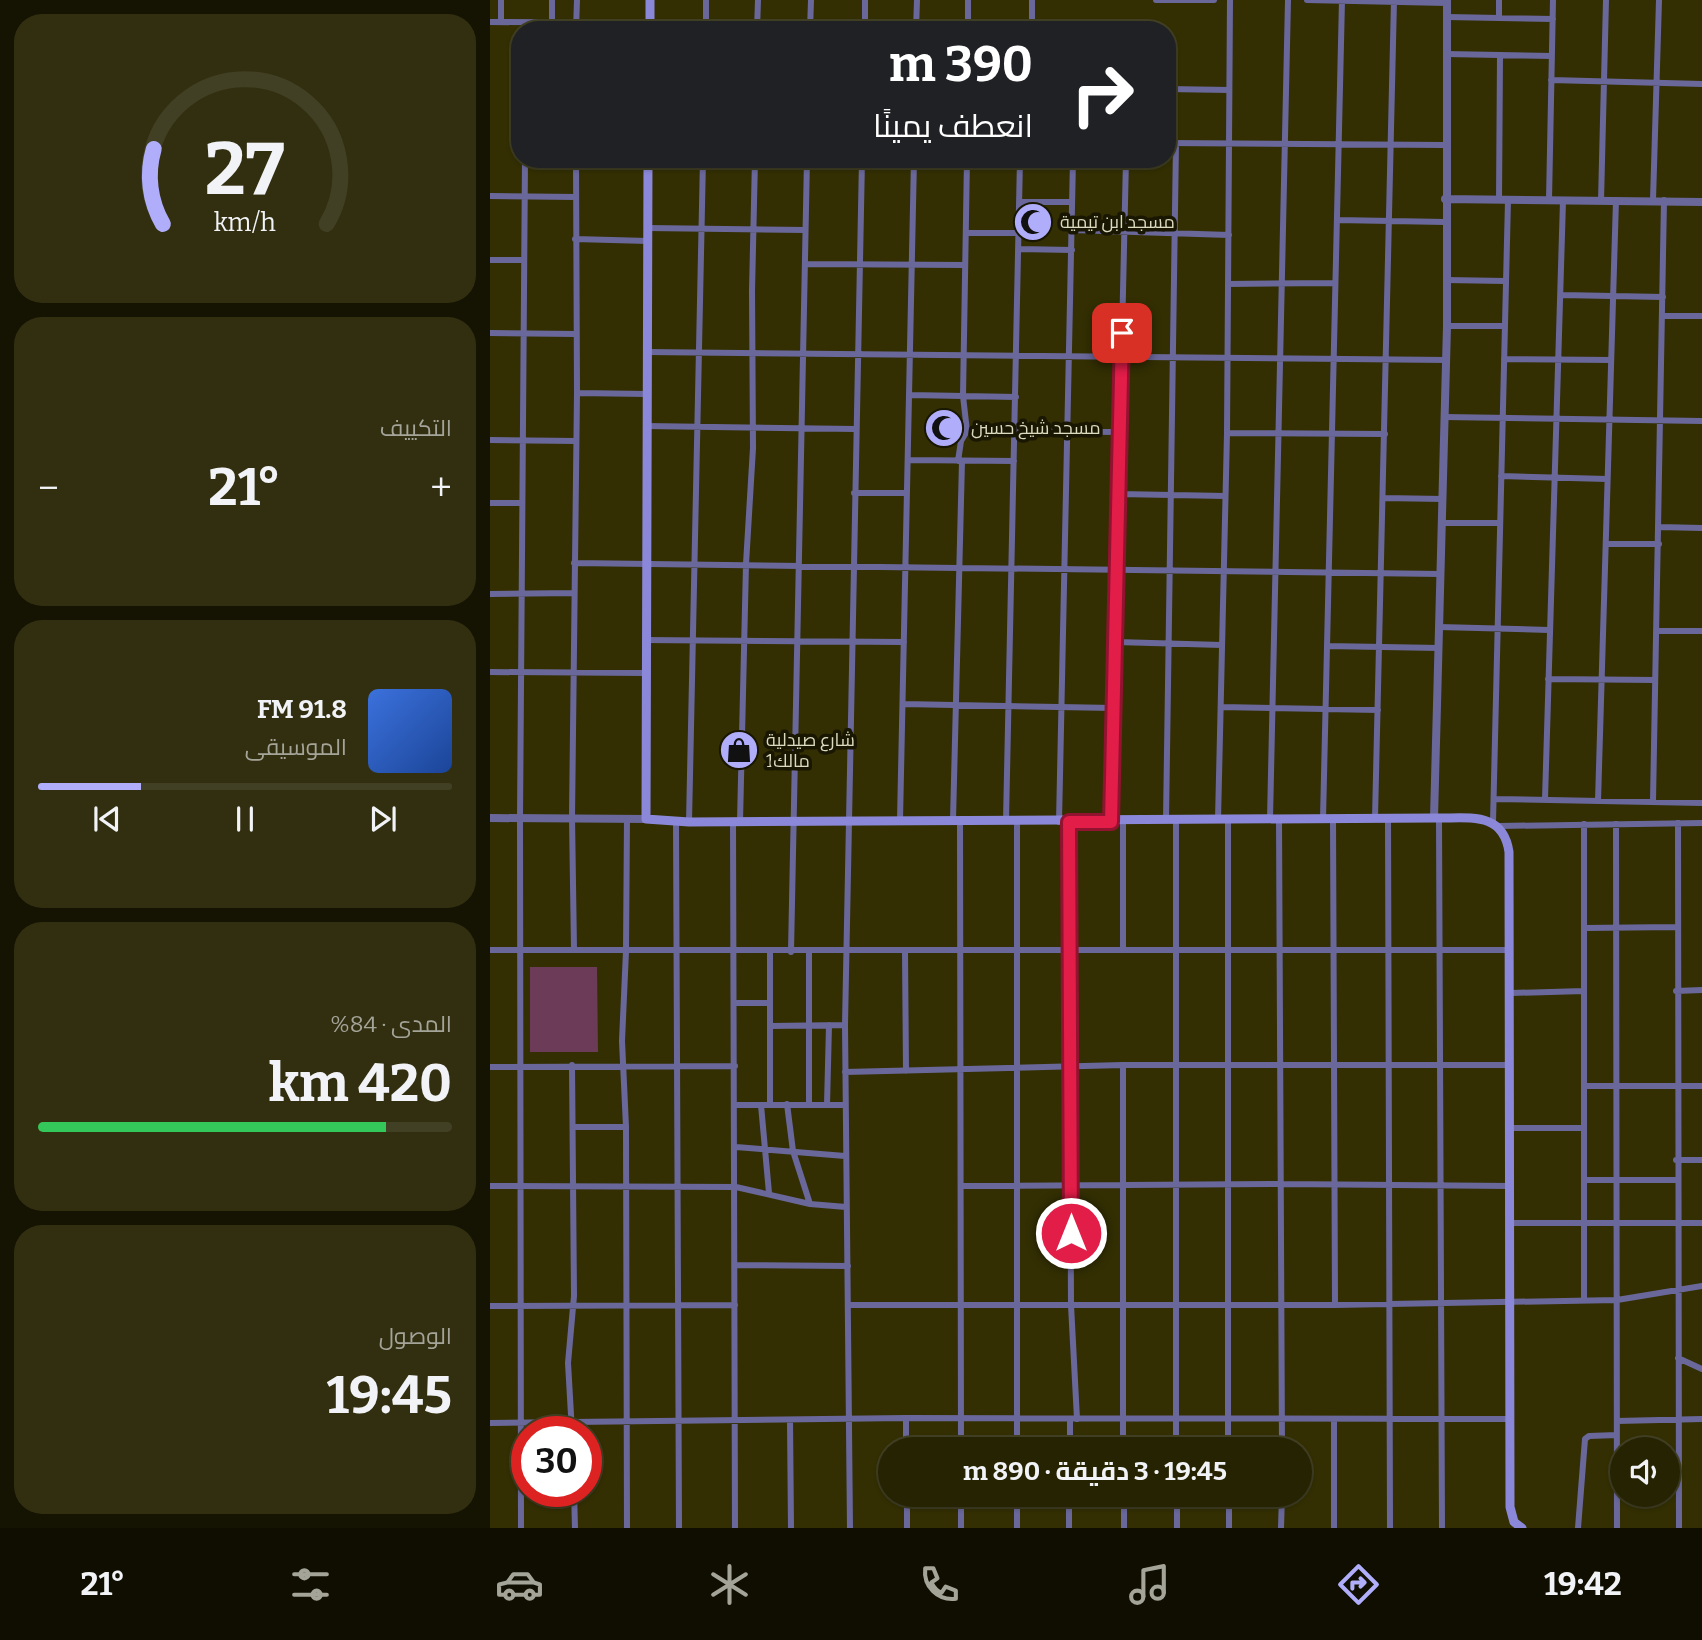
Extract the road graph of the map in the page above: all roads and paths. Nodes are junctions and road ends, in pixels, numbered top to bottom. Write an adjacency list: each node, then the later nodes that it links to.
1 (501, 0): 38 (street)
2 (552, 0): 27 (street)
3 (578, 0): 28 (street)
4 (650, 0): 29 (main road)
5 (706, 0): 30 (street)
6 (758, 0): 31 (street)
7 (811, 0): 32 (street)
8 (865, 0): 33 (street)
9 (917, 0): 34 (street)
10 (968, 0): 35 (street)
11 (1032, 0): 36 (street)
12 (1156, 0): 13 (street)
13 (1214, 0)
14 (1230, 0): 48 (street)
15 (1288, 0): 49 (street)
16 (1307, 0): 17 (street)
17 (1342, 0): 22 (street); 51 (street)
18 (1499, 0): 25 (street)
19 (1553, 0): 26 (street)
20 (1606, 0): 44 (street)
21 (1659, 0): 45 (street)
22 (1394, 1): 23 (street); 52 (street)
23 (1447, 1): 24 (street)
24 (1447, 17): 25 (street); 40 (street)
25 (1499, 18): 26 (street)
26 (1553, 19): 42 (street)
27 (552, 21)
28 (576, 21)
29 (650, 21)
30 (706, 21)
31 (757, 21)
32 (810, 21)
33 (865, 21)
34 (916, 21)
35 (968, 21)
36 (1032, 21)
37 (490, 22): 38 (street)
38 (501, 22): 39 (street)
39 (511, 24)
40 (1446, 54): 41 (street); 54 (street)
41 (1500, 55): 42 (street); 71 (street)
42 (1552, 56): 43 (street)
43 (1551, 80): 44 (street); 72 (street)
44 (1604, 80): 45 (street); 76 (street)
45 (1658, 82): 46 (street); 74 (street)
46 (1702, 84)
47 (1176, 89): 48 (street)
48 (1229, 90): 50 (street)
49 (1284, 142): 50 (street); 51 (street); 108 (street)
50 (1229, 143): 53 (street); 93 (street)
51 (1338, 143): 52 (street); 81 (street)
52 (1391, 143): 54 (street); 82 (street)
53 (1176, 144): 92 (street)
54 (1444, 145): 70 (street)
55 (525, 168): 68 (street)
56 (576, 168): 69 (street)
57 (648, 168): 84 (main road)
58 (703, 168): 85 (street)
59 (755, 168): 86 (street)
60 (807, 168): 87 (street)
61 (862, 168): 101 (street)
62 (914, 168): 102 (street)
63 (967, 168): 89 (street)
64 (1020, 168): 78 (street)
65 (1073, 168): 79 (street)
66 (1126, 168): 91 (street)
67 (490, 196): 68 (street)
68 (525, 197): 69 (street); 99 (street)
69 (576, 197): 94 (street)
70 (1445, 200): 71 (street); 83 (street)
71 (1503, 200): 72 (street); 105 (street)
72 (1549, 200): 75 (street)
73 (1616, 200): 74 (street); 76 (street); 110 (street)
74 (1653, 200): 77 (street)
75 (1563, 201): 76 (street); 109 (street)
76 (1601, 201)
77 (1664, 201): 80 (street); 111 (street)
78 (1019, 202): 79 (street); 90 (street)
79 (1072, 202): 88 (street)
80 (1702, 202)
81 (1337, 220): 82 (street); 106 (street)
82 (1388, 221): 83 (street); 134 (street)
83 (1445, 222): 104 (street)
84 (648, 228): 85 (street); 95 (main road)
85 (702, 228): 86 (street); 120 (street)
86 (753, 230): 87 (street); 121 (street)
87 (805, 230): 100 (street)
88 (1073, 230): 91 (street); 97 (street)
89 (966, 233): 90 (street); 103 (street)
90 (1020, 233): 96 (street)
91 (1125, 233): 92 (street); 128 (street)
92 (1177, 235): 93 (street); 129 (street)
93 (1229, 235): 107 (street)
94 (575, 239): 95 (street); 118 (street)
95 (648, 241): 119 (main road)
96 (1020, 249): 97 (street); 126 (street)
97 (1072, 250): 127 (street)
98 (490, 260): 99 (street)
99 (524, 260): 117 (street)
100 (804, 264): 101 (street); 122 (street)
101 (858, 264): 102 (street); 123 (street)
102 (912, 265): 103 (street); 124 (street)
103 (965, 265): 125 (street)
104 (1446, 280): 105 (street); 114 (street)
105 (1506, 281): 115 (street)
106 (1334, 283): 108 (street); 133 (street)
107 (1228, 284): 108 (street); 132 (street)
108 (1281, 284): 130 (street)
109 (1560, 295): 110 (street); 136 (street)
110 (1614, 296): 111 (street); 137 (street)
111 (1663, 298): 112 (street)
112 (1663, 316): 113 (street); 147 (street)
113 (1702, 316)
114 (1447, 326): 115 (street); 135 (street)
115 (1504, 326): 131 (street)
116 (490, 333): 117 (street)
117 (524, 333): 118 (street); 162 (street)
118 (576, 334): 138 (street)
119 (646, 352): 120 (street); 139 (main road)
120 (698, 353): 121 (street); 150 (street)
121 (752, 354): 122 (street); 151 (street)
122 (804, 354): 123 (street); 152 (street)
123 (857, 355): 124 (street); 153 (street)
124 (911, 355): 125 (street); 140 (street)
125 (964, 356): 126 (street); 141 (street)
126 (1017, 356): 127 (street); 142 (street)
127 (1069, 357): 128 (street); 155 (street)
128 (1122, 358): 129 (street); 156 (street)
129 (1175, 359): 132 (street); 173 (street)
130 (1280, 359): 132 (street); 133 (street); 158 (street)
131 (1504, 359): 136 (street); 144 (street)
132 (1228, 360): 157 (street)
133 (1334, 360): 134 (street); 159 (street)
134 (1387, 360): 135 (street); 160 (street)
135 (1446, 360): 143 (street)
136 (1559, 360): 137 (street); 145 (street)
137 (1611, 360): 146 (street)
138 (577, 393): 139 (street); 163 (street)
139 (646, 394): 149 (main road)
140 (910, 395): 141 (street); 164 (street)
141 (963, 396): 142 (street); 165 (street)
142 (1016, 397): 154 (street)
143 (1445, 417): 144 (street); 176 (street)
144 (1503, 418): 145 (street); 167 (street)
145 (1556, 419): 146 (street); 168 (street)
146 (1610, 420): 147 (street); 169 (street)
147 (1661, 421): 148 (street); 181 (street)
148 (1702, 421)
149 (646, 426): 150 (street); 186 (main road)
150 (698, 426): 151 (street); 187 (street)
151 (753, 427): 152 (street); 188 (street)
152 (803, 429): 153 (street); 189 (street)
153 (855, 429): 170 (street)
154 (1015, 431): 155 (street); 166 (street)
155 (1067, 431): 156 (street); 194 (street)
156 (1120, 432): 172 (street)
157 (1227, 433): 158 (street); 174 (street)
158 (1279, 433): 159 (street); 198 (street)
159 (1332, 433): 160 (street); 199 (street)
160 (1385, 434): 175 (street)
161 (490, 440): 162 (street)
162 (523, 440): 163 (street); 178 (street)
163 (576, 441): 185 (street)
164 (909, 460): 165 (street); 171 (street)
165 (960, 461): 166 (street); 192 (street)
166 (1014, 461): 193 (street)
167 (1501, 476): 168 (street); 180 (street)
168 (1553, 477): 169 (street); 207 (street)
169 (1607, 479): 183 (street)
170 (854, 493): 171 (street); 190 (street)
171 (907, 493): 191 (street)
172 (1119, 494): 173 (street); 195 (street)
173 (1172, 495): 174 (street); 196 (street)
174 (1225, 496): 197 (street)
175 (1383, 498): 176 (street); 200 (street)
176 (1443, 499): 179 (street)
177 (490, 503): 178 (street)
178 (522, 503): 204 (street)
179 (1443, 523): 180 (street); 201 (street)
180 (1499, 523): 206 (street)
181 (1659, 527): 182 (street); 184 (street)
182 (1702, 528)
183 (1606, 544): 184 (street); 227 (street)
184 (1659, 544): 208 (street)
185 (573, 563): 186 (street); 202 (street)
186 (645, 563): 187 (street); 211 (main road)
187 (693, 564): 188 (street); 212 (street)
188 (746, 564): 189 (street); 210 (street)
189 (799, 565): 190 (street); 213 (street)
190 (852, 566): 191 (street); 214 (street)
191 (905, 567): 192 (street); 215 (street)
192 (958, 567): 193 (street); 231 (street)
193 (1012, 567): 194 (street); 230 (street)
194 (1065, 568): 195 (street); 232 (street)
195 (1118, 569): 196 (street); 216 (street)
196 (1170, 569): 197 (street); 217 (street)
197 (1223, 570): 198 (street); 218 (street)
198 (1276, 571): 199 (street); 235 (street)
199 (1329, 573): 200 (street); 219 (street)
200 (1381, 573): 201 (street); 220 (street)
201 (1441, 573): 205 (street)
202 (573, 593): 204 (street); 223 (street)
203 (490, 594): 204 (street)
204 (522, 594): 224 (street)
205 (1439, 627): 206 (street); 221 (street)
206 (1496, 629): 207 (street); 238 (street)
207 (1549, 630): 226 (street)
208 (1657, 631): 209 (street); 228 (street)
209 (1702, 631)
210 (744, 639): 212 (street); 213 (street); 264 (street)
211 (645, 640): 212 (street); 225 (main road)
212 (692, 640): 263 (street)
213 (798, 640): 214 (street); 259 (street)
214 (850, 641): 215 (street); 260 (street)
215 (904, 642): 229 (street)
216 (1116, 642): 217 (street); 234 (street)
217 (1169, 643): 218 (street); 262 (street)
218 (1222, 645): 233 (street)
219 (1327, 646): 220 (street); 236 (street)
220 (1380, 646): 221 (street); 237 (street)
221 (1439, 648): 250 (street)
222 (490, 672): 224 (street)
223 (573, 672): 224 (street); 225 (street); 244 (street)
224 (521, 673): 246 (street)
225 (645, 673): 251 (main road)
226 (1548, 679): 227 (street); 239 (street)
227 (1603, 680): 228 (street); 240 (street)
228 (1655, 680): 241 (street)
229 (903, 704): 231 (street); 255 (street)
230 (1007, 704): 231 (street); 232 (street); 261 (street)
231 (956, 705): 256 (street)
232 (1061, 706): 234 (street); 266 (street)
233 (1221, 707): 235 (street); 257 (street)
234 (1114, 708): 268 (street)
235 (1273, 709): 236 (street); 252 (street)
236 (1325, 709): 237 (street); 253 (street)
237 (1377, 710): 248 (street)
238 (1494, 799): 239 (street); 272 (street)
239 (1545, 799): 240 (street)
240 (1598, 801): 241 (street)
241 (1653, 801): 242 (street)
242 (1702, 803)
243 (1702, 815): 271 (street)
244 (572, 817): 246 (street); 247 (street); 281 (street)
245 (490, 818): 246 (street)
246 (520, 818): 278 (street)
247 (627, 818): 251 (street); 291 (street)
248 (1375, 818): 249 (main road); 254 (main road)
249 (1388, 818): 250 (main road); 288 (street)
250 (1437, 818): 272 (main road); 289 (street)
251 (646, 819): 258 (main road)
252 (1275, 819): 253 (main road); 257 (main road); 287 (street)
253 (1323, 819): 254 (main road)
254 (1333, 819): 295 (street)
255 (900, 820): 256 (main road); 260 (main road)
256 (957, 820): 261 (main road); 282 (street)
257 (1223, 820): 262 (main road); 279 (street)
258 (676, 821): 263 (main road); 292 (street)
259 (793, 821): 260 (main road); 264 (main road); 298 (street)
260 (847, 821): 293 (street)
261 (1006, 821): 265 (main road)
262 (1171, 821): 269 (main road); 286 (street)
263 (689, 822): 264 (main road)
264 (736, 822): 296 (street)
265 (1017, 822): 266 (main road); 283 (street)
266 (1059, 822): 267 (main road)
267 (1069, 822): 268 (main road); 284 (street)
268 (1111, 822): 269 (main road)
269 (1123, 822): 285 (street)
270 (1678, 823): 271 (street); 274 (street); 275 (street)
271 (1699, 823)
272 (1496, 824): 273 (street); 290 (main road)
273 (1584, 824): 274 (street); 276 (street)
274 (1616, 824): 277 (street)
275 (1676, 927): 277 (street); 302 (street)
276 (1584, 928): 277 (street); 301 (street)
277 (1618, 928): 330 (street)
278 (521, 949): 280 (street); 281 (street); 324 (street)
279 (1230, 949): 286 (street); 287 (street); 313 (street)
280 (490, 950)
281 (574, 950): 291 (street)
282 (961, 950): 283 (street); 294 (street); 326 (street)
283 (1016, 950): 284 (street); 325 (street)
284 (1070, 950): 285 (street); 319 (street)
285 (1123, 950): 286 (street)
286 (1175, 950): 312 (street)
287 (1282, 950): 295 (street); 314 (street)
288 (1387, 950): 289 (street); 295 (street); 321 (street)
289 (1440, 950): 290 (street); 322 (street)
290 (1511, 950): 303 (main road)
291 (626, 951): 292 (street); 316 (street)
292 (679, 951): 296 (street); 317 (street)
293 (845, 951): 294 (street); 299 (street); 308 (street)
294 (905, 951): 327 (street)
295 (1333, 951): 320 (street)
296 (734, 952): 297 (street); 304 (street)
297 (770, 952): 298 (street); 305 (street)
298 (791, 952): 299 (street)
299 (808, 952): 306 (street)
300 (1702, 990): 302 (street)
301 (1584, 991): 303 (street); 329 (street)
302 (1676, 991): 331 (street)
303 (1511, 993): 315 (main road)
304 (735, 1003): 305 (street); 318 (street)
305 (770, 1003): 309 (street)
306 (810, 1025): 307 (street); 309 (street); 335 (street)
307 (829, 1025): 308 (street); 338 (street)
308 (845, 1025): 328 (street)
309 (770, 1026): 333 (street)
310 (572, 1065): 316 (street); 324 (street); 340 (street)
311 (1123, 1065): 312 (street); 319 (street); 355 (street)
312 (1175, 1065): 313 (street); 356 (street)
313 (1229, 1065): 314 (street); 357 (street)
314 (1282, 1065): 320 (street); 358 (street)
315 (1510, 1065): 322 (street); 342 (main road)
316 (624, 1066): 317 (street); 341 (street)
317 (678, 1066): 318 (street); 362 (street)
318 (735, 1066): 336 (street)
319 (1070, 1066): 325 (street); 363 (street)
320 (1335, 1066): 321 (street); 359 (street)
321 (1388, 1066): 322 (street); 364 (street)
322 (1442, 1066): 368 (street)
323 (490, 1067): 324 (street)
324 (521, 1067): 360 (street)
325 (1017, 1067): 326 (street); 354 (street)
326 (962, 1068): 327 (street); 367 (street)
327 (906, 1071): 328 (street)
328 (845, 1072): 339 (street)
329 (1584, 1086): 330 (street); 343 (street)
330 (1618, 1086): 331 (street); 350 (street)
331 (1676, 1086): 332 (street); 348 (street)
332 (1702, 1086)
333 (771, 1104): 334 (street); 337 (street)
334 (787, 1104): 335 (street); 346 (street)
335 (809, 1104): 338 (street)
336 (736, 1105): 337 (street); 344 (street)
337 (761, 1105): 345 (street)
338 (827, 1105): 339 (street)
339 (845, 1105): 347 (street)
340 (573, 1126): 341 (street); 353 (street)
341 (626, 1127): 361 (street)
342 (1510, 1128): 343 (street); 369 (main road)
343 (1584, 1128): 351 (street)
344 (736, 1147): 345 (street); 366 (street)
345 (766, 1149): 346 (street); 370 (street)
346 (793, 1151): 347 (street); 371 (street)
347 (845, 1156): 372 (street)
348 (1676, 1160): 349 (street); 352 (street)
349 (1702, 1160)
350 (1618, 1179): 351 (street); 352 (street); 375 (street)
351 (1584, 1180): 377 (street)
352 (1676, 1180): 373 (street)
353 (572, 1184): 360 (street); 361 (street); 399 (street)
354 (1017, 1184): 363 (street); 367 (street); 401 (street)
355 (1122, 1184): 356 (street); 363 (street); 395 (street)
356 (1176, 1184): 357 (street); 388 (street)
357 (1229, 1184): 358 (street); 389 (street)
358 (1283, 1184): 359 (street); 396 (street)
359 (1336, 1184): 364 (street); 397 (street)
360 (522, 1185): 365 (street); 391 (street)
361 (626, 1185): 362 (street); 400 (street)
362 (679, 1185): 366 (street); 386 (street)
363 (1071, 1185): 394 (street)
364 (1389, 1185): 368 (street); 390 (street)
365 (490, 1186)
366 (736, 1186): 370 (street); 378 (street)
367 (962, 1186): 387 (street)
368 (1441, 1186): 369 (street); 385 (street)
369 (1510, 1186): 374 (main road)
370 (769, 1193): 371 (street)
371 (810, 1204): 372 (street)
372 (846, 1207): 379 (street)
373 (1676, 1222): 375 (street); 376 (street); 381 (street)
374 (1509, 1223): 377 (street); 384 (main road)
375 (1617, 1223): 377 (street); 383 (street)
376 (1702, 1223)
377 (1584, 1224): 382 (street)
378 (736, 1265): 379 (street); 392 (street)
379 (848, 1266): 393 (street)
380 (1702, 1286): 381 (street)
381 (1676, 1292): 383 (street); 402 (street)
382 (1584, 1300): 383 (street); 384 (street)
383 (1617, 1300): 426 (street)
384 (1510, 1302): 385 (street); 413 (main road)
385 (1440, 1303): 390 (street); 412 (street)
386 (679, 1304): 392 (street); 400 (street); 415 (street)
387 (962, 1304): 393 (street); 401 (street); 408 (street)
388 (1176, 1304): 389 (street); 395 (street); 411 (street)
389 (1228, 1304): 396 (street); 425 (street)
390 (1389, 1304): 397 (street); 421 (street)
391 (522, 1305): 398 (street); 399 (street); 404 (street)
392 (735, 1305): 416 (street)
393 (848, 1305): 407 (street)
394 (1071, 1305): 395 (street); 401 (street); 409 (street)
395 (1124, 1305): 410 (street)
396 (1282, 1305): 397 (street); 419 (street)
397 (1335, 1305)
398 (490, 1306)
399 (573, 1306): 400 (street); 405 (street)
400 (626, 1306): 424 (street)
401 (1017, 1306): 418 (street)
402 (1678, 1358): 403 (street); 422 (street)
403 (1702, 1369)
404 (522, 1416)
405 (572, 1416)
406 (906, 1418): 407 (street); 408 (street); 430 (street)
407 (850, 1419): 417 (street); 454 (street)
408 (961, 1419): 418 (street); 431 (street)
409 (1074, 1419): 410 (street); 418 (street); 433 (street)
410 (1123, 1419): 411 (street); 434 (street)
411 (1176, 1419): 425 (street); 435 (street)
412 (1441, 1419): 413 (street); 421 (street); 465 (street)
413 (1510, 1419): 466 (main road)
414 (1702, 1419): 422 (street)
415 (680, 1420): 416 (street); 424 (street); 451 (street)
416 (735, 1420): 417 (street); 452 (street)
417 (790, 1420): 453 (street)
418 (1017, 1420): 432 (street)
419 (1283, 1420): 420 (street); 425 (street); 437 (street)
420 (1335, 1420): 421 (street); 463 (street)
421 (1389, 1420): 464 (street)
422 (1677, 1420): 426 (street); 469 (street)
423 (602, 1421): 424 (street)
424 (625, 1421): 450 (street)
425 (1228, 1421): 436 (street)
426 (1617, 1421): 429 (street)
427 (490, 1423): 428 (street)
428 (511, 1423)
429 (1617, 1435): 467 (street); 468 (street)
430 (906, 1437)
431 (961, 1437)
432 (1017, 1437)
433 (1072, 1437)
434 (1124, 1437)
435 (1176, 1437)
436 (1228, 1437)
437 (1282, 1437)
438 (521, 1507): 448 (street)
439 (574, 1507): 449 (street)
440 (907, 1507): 455 (street)
441 (961, 1507): 456 (street)
442 (1017, 1507): 457 (street)
443 (1069, 1507): 458 (street)
444 (1124, 1507): 459 (street)
445 (1177, 1507): 460 (street)
446 (1229, 1507): 461 (street)
447 (1282, 1507): 462 (street)
448 (521, 1528)
449 (575, 1528)
450 (627, 1528)
451 (679, 1528)
452 (735, 1528)
453 (791, 1528)
454 (850, 1528)
455 (907, 1528)
456 (961, 1528)
457 (1017, 1528)
458 (1069, 1528)
459 (1124, 1528)
460 (1177, 1528)
461 (1229, 1528)
462 (1281, 1528)
463 (1334, 1528)
464 (1390, 1528)
465 (1442, 1528)
466 (1522, 1528)
467 (1578, 1528)
468 (1618, 1528)
469 (1678, 1528)

